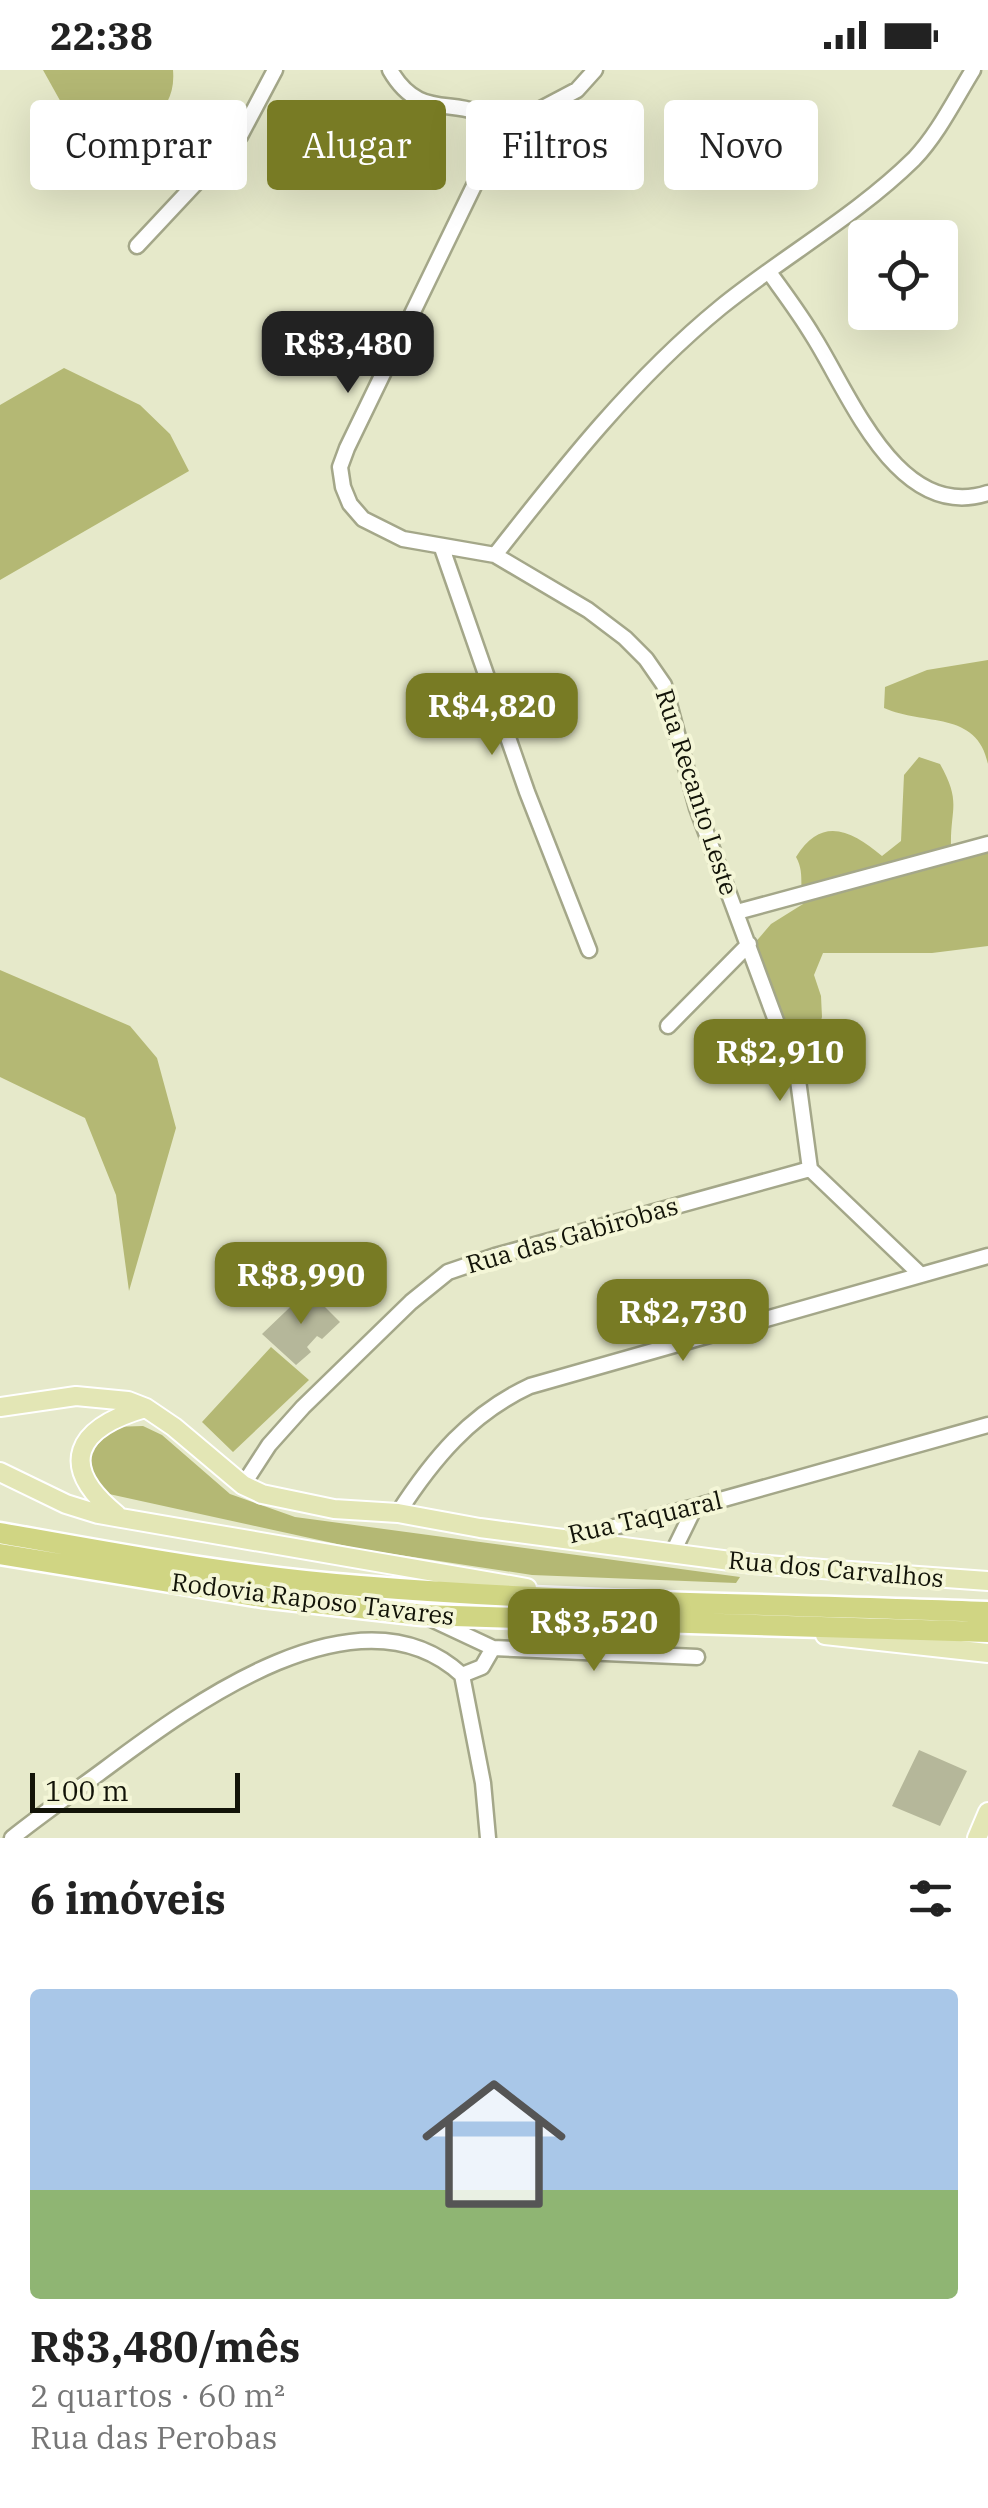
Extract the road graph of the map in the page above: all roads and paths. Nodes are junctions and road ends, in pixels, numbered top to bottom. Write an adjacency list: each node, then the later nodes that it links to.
1 (275, 70): 8 (street)
2 (390, 70): 6 (street)
3 (595, 70): 5 (street)
4 (973, 70): 9 (street)
5 (559, 100)
6 (466, 109)
7 (472, 190): 11 (street)
8 (137, 246)
9 (769, 272): 10 (street); 12 (street)
10 (988, 493)
11 (442, 548): 12 (street); 16 (street)
12 (495, 555): 14 (street, Rua Recanto Leste)
13 (988, 844): 14 (street, Rua Recanto Leste)
14 (736, 912): 15 (street)
15 (749, 944): 17 (street); 18 (street)
16 (589, 950)
17 (668, 1026)
18 (810, 1169): 20 (street); 25 (street, Rua das Gabirobas)
19 (988, 1256): 20 (street)
20 (921, 1276): 27 (street)
21 (0, 1407): 22 (main road)
22 (146, 1408): 25 (main road, Rua Taquaral); 28 (main road)
23 (988, 1425): 26 (street, Rua Taquaral)
24 (0, 1472): 28 (main road)
25 (243, 1486): 27 (main road, Rua Taquaral)
26 (694, 1507): 30 (street, Rua Taquaral); 31 (street)
27 (398, 1512): 30 (main road, Rua Taquaral)
28 (120, 1518): 34 (main road)
29 (0, 1533): 34 (highway, Rodovia Raposo Tavares)
30 (565, 1539): 31 (main road, Rua dos Carvalhos)
31 (673, 1552): 33 (main road, Rua dos Carvalhos)
32 (0, 1554): 36 (highway, Rodovia Raposo Tavares)
33 (988, 1581)
34 (586, 1597): 35 (highway, Rodovia Raposo Tavares)
35 (988, 1612)
36 (422, 1615): 37 (highway, Rodovia Raposo Tavares); 39 (street)
37 (770, 1627): 38 (highway, Rodovia Raposo Tavares); 40 (main road)
38 (988, 1632)
39 (493, 1648): 41 (street); 42 (street)
40 (988, 1654)
41 (696, 1657)
42 (462, 1675): 44 (street); 45 (street)
43 (988, 1812): 46 (main road)
44 (12, 1838)
45 (488, 1838)
46 (977, 1838)

